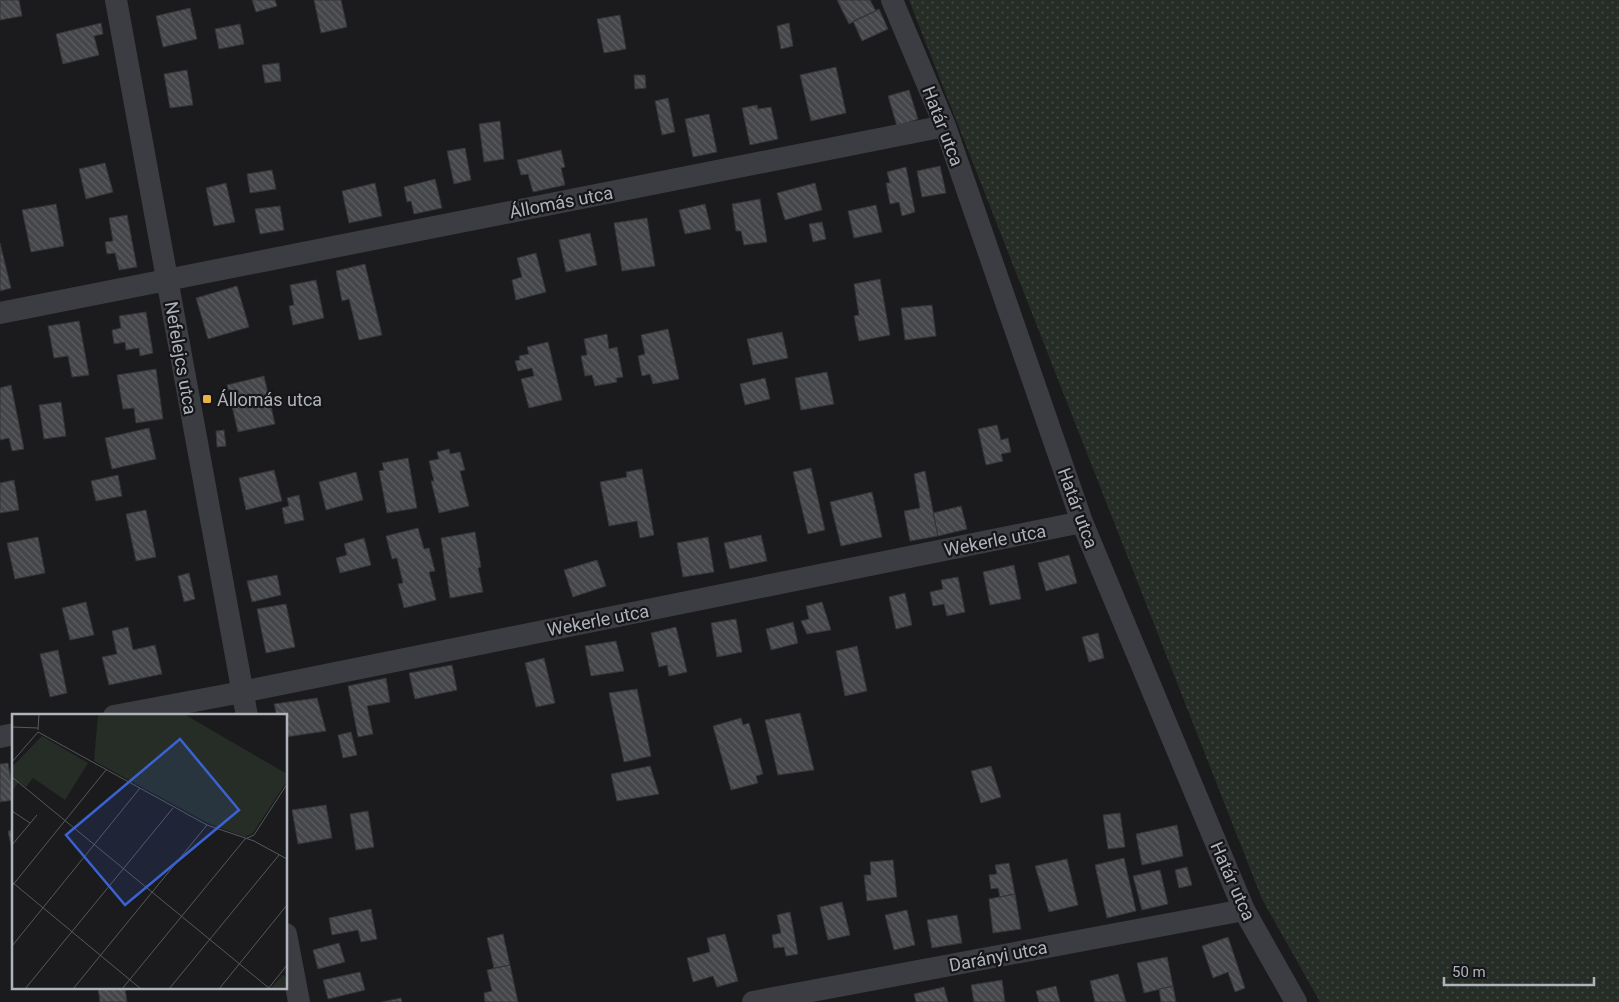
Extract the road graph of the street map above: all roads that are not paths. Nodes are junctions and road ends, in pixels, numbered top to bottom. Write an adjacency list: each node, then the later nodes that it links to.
1 (116, 0): 4 (street, Nefelejcs utca)
2 (892, 0): 3 (street, Határ utca)
3 (945, 126): 4 (street, Állomás utca); 6 (street, Határ utca)
4 (167, 281): 5 (street, Állomás utca); 7 (street, Nefelejcs utca)
5 (0, 313)
6 (1082, 522): 7 (street, Wekerle utca); 10 (street, Határ utca)
7 (242, 692): 8 (street, Wekerle utca); 9 (street, Nefelejcs utca)
8 (125, 714)
9 (247, 714)
10 (1244, 910): 13 (street, Darányi utca); 14 (street, Határ utca)
11 (288, 945): 12 (street)
12 (298, 1002)
13 (753, 1002)
14 (1296, 1002)

